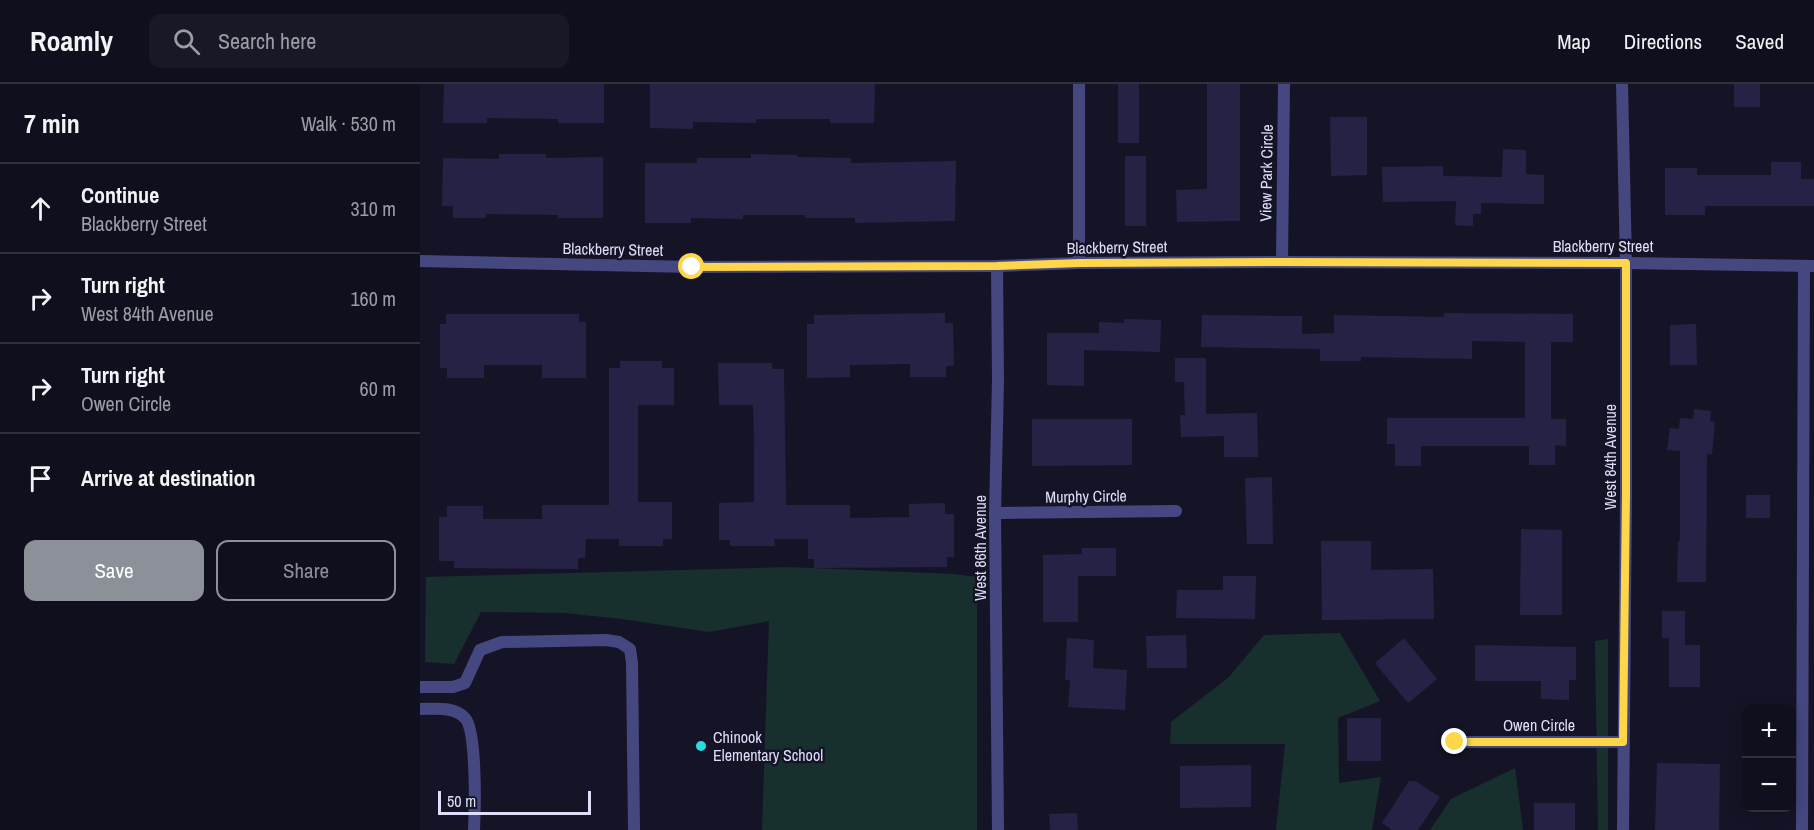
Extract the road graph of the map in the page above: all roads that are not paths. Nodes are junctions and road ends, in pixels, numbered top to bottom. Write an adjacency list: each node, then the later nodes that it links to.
1 (1080, 84): 6 (street)
2 (1284, 84): 5 (street, View Park Circle)
3 (1622, 84): 7 (street, West 84th Avenue)
4 (420, 261): 8 (street, Blackberry Street)
5 (1282, 262): 6 (street, Blackberry Street); 7 (street, Blackberry Street)
6 (1080, 263): 8 (street, Blackberry Street)
7 (1626, 263): 9 (street, Blackberry Street); 15 (street, West 84th Avenue)
8 (997, 266): 11 (street, West 86th Avenue)
9 (1809, 266): 20 (street)
10 (1176, 511): 11 (street, Murphy Circle)
11 (995, 513): 18 (street, West 86th Avenue)
12 (420, 687): 17 (street)
13 (424, 709): 16 (street)
14 (1455, 742): 15 (street, Owen Circle)
15 (1623, 742): 19 (street, West 84th Avenue)
16 (474, 830)
17 (634, 830)
18 (998, 830)
19 (1623, 830)
20 (1802, 830)

